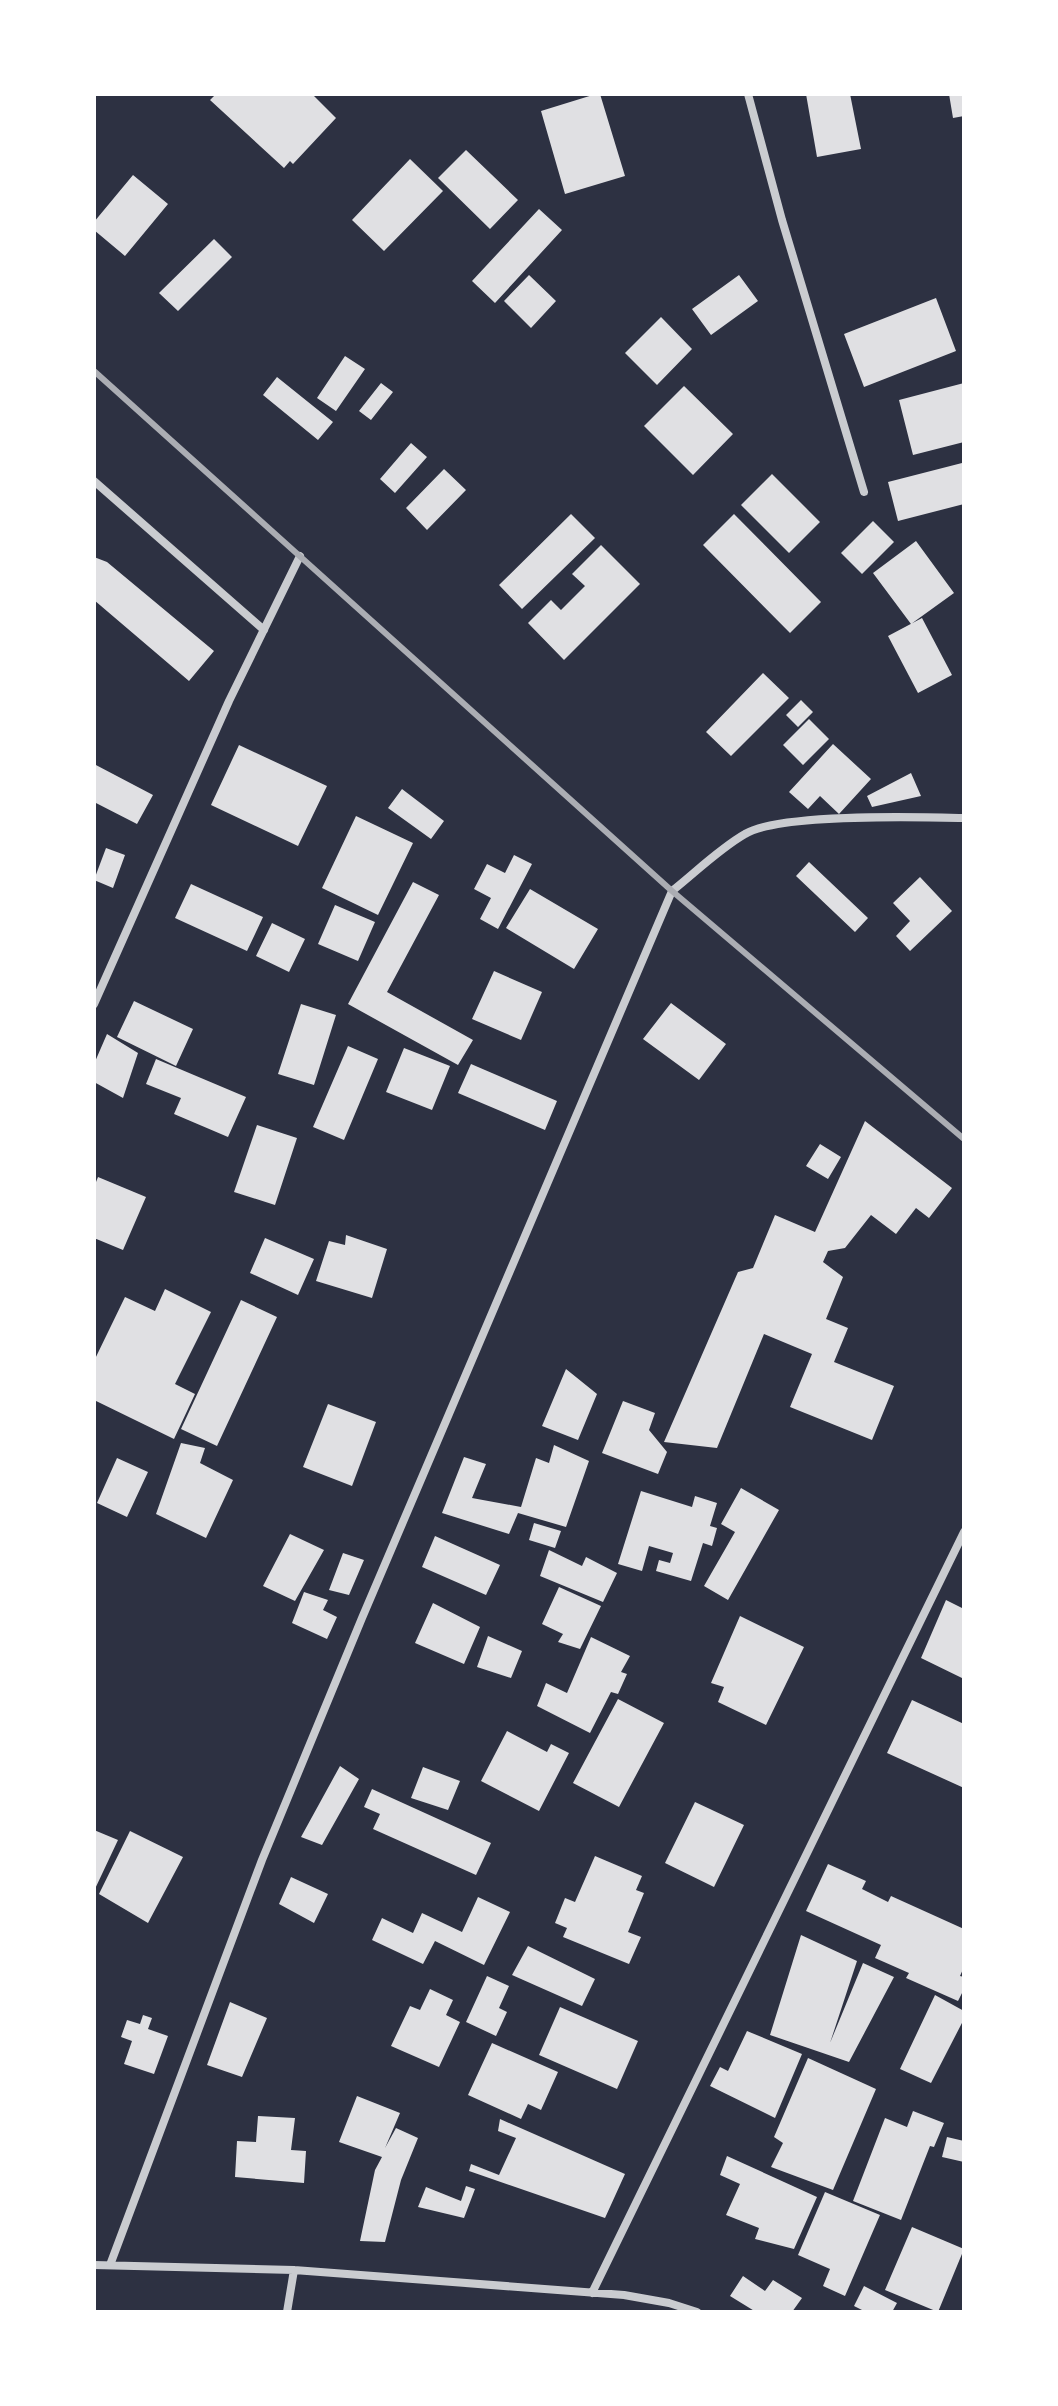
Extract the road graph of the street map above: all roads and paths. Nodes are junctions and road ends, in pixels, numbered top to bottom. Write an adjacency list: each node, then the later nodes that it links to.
1 (748, 94): 3 (street)
2 (94, 481): 5 (street)
3 (864, 492)
4 (300, 556): 5 (street)
5 (264, 630): 7 (street)
6 (964, 818): 10 (street)
7 (94, 1004)
8 (964, 1532): 12 (street)
9 (94, 2265): 10 (street)
10 (110, 2265): 11 (street)
11 (294, 2270): 12 (street); 13 (street)
12 (592, 2293): 14 (street)
13 (287, 2312)
14 (697, 2312)

